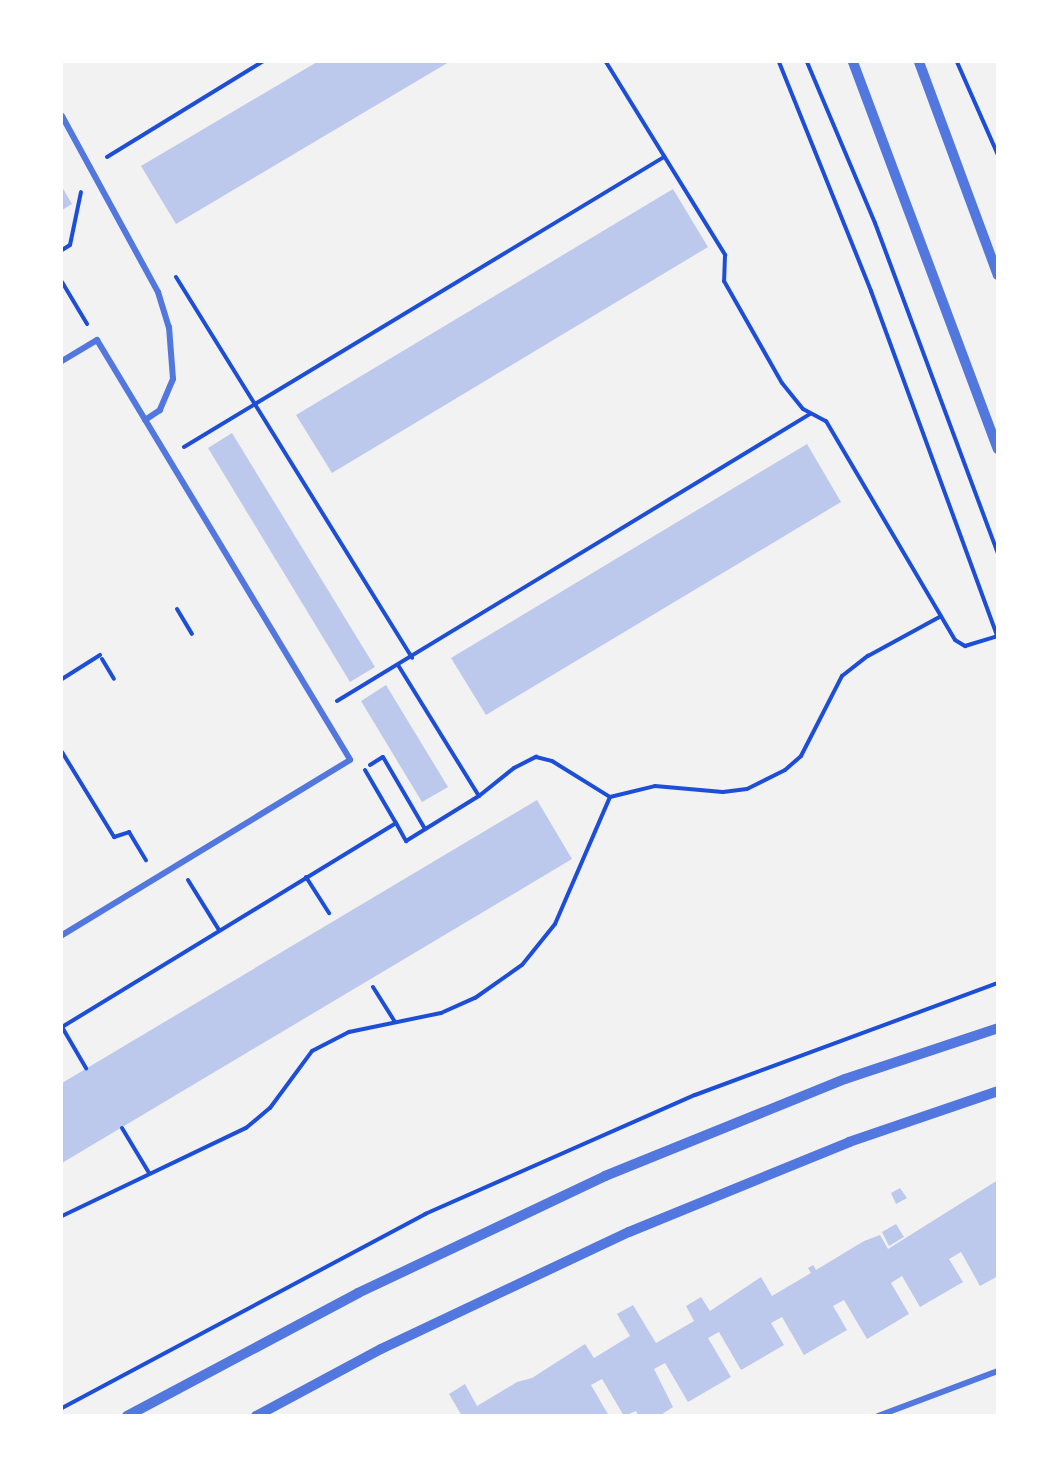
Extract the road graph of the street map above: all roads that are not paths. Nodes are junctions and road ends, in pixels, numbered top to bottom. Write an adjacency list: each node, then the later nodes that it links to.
1 (853, 62): 7 (street)
2 (919, 62): 4 (street)
3 (62, 116): 6 (street)
4 (998, 275)
5 (62, 361): 6 (street)
6 (145, 420): 8 (street)
7 (998, 449)
8 (62, 935)
9 (998, 1028): 12 (street)
10 (998, 1091): 13 (street)
11 (998, 1371): 14 (street)
12 (127, 1416)
13 (256, 1416)
14 (878, 1416)

